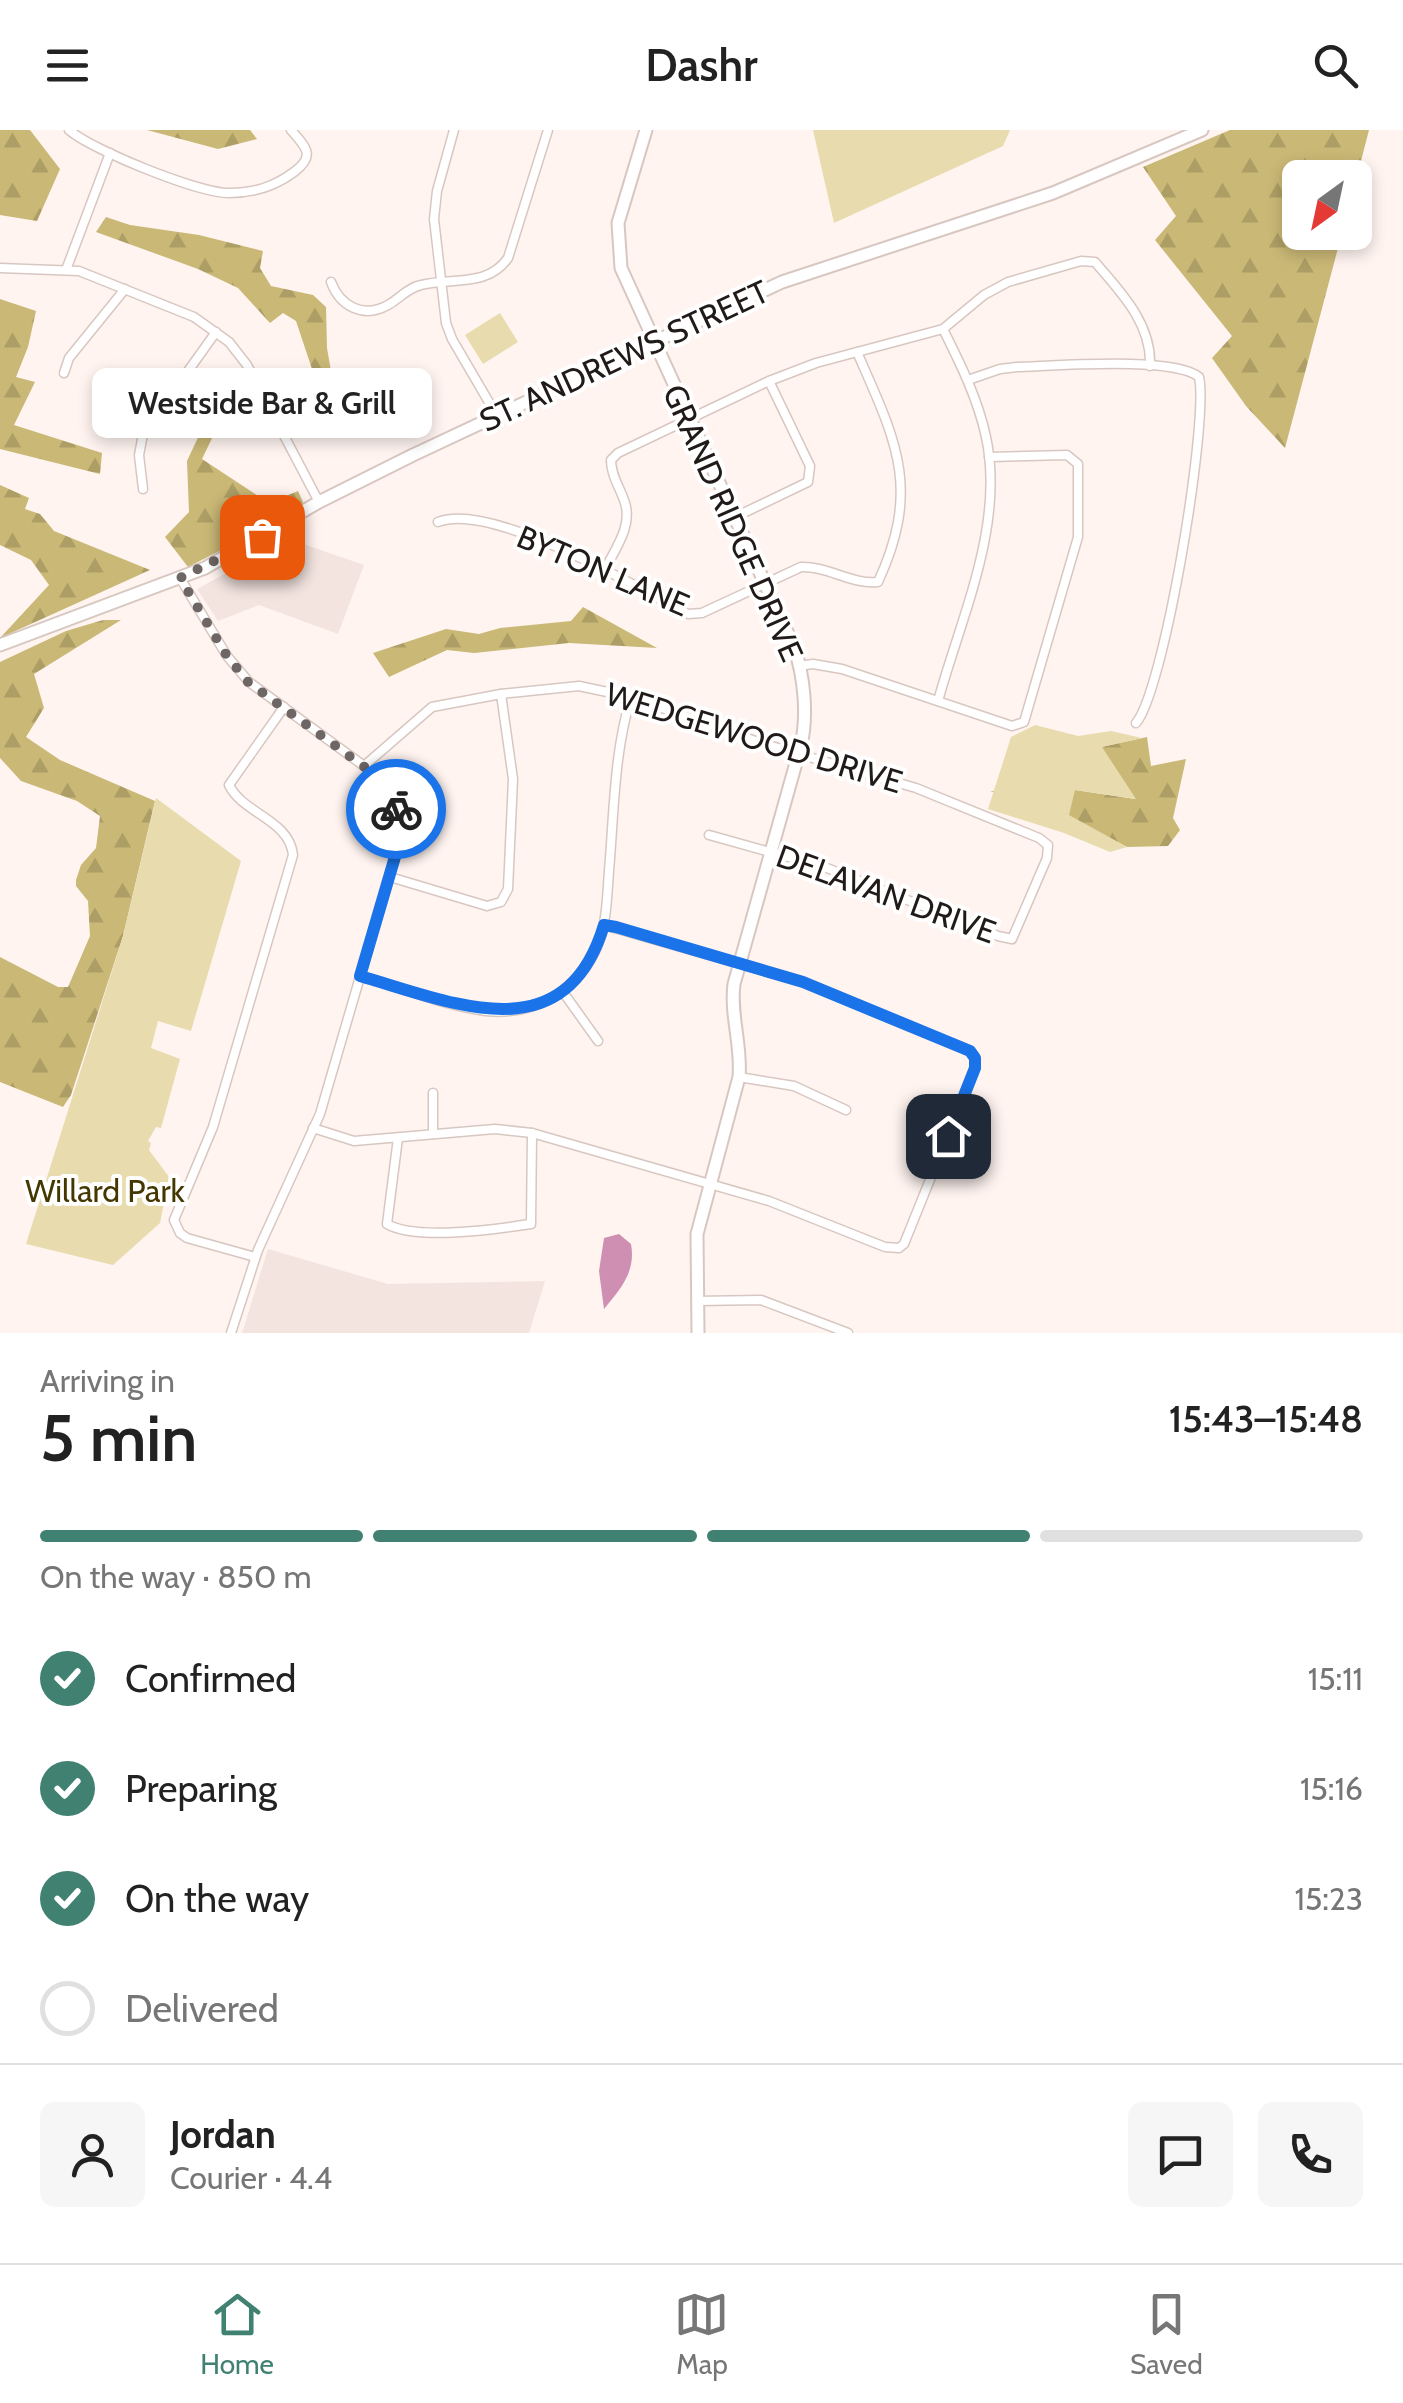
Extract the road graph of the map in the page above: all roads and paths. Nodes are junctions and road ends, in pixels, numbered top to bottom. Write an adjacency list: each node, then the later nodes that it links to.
1 (69, 130): 7 (street)
2 (291, 130): 7 (street)
3 (454, 130): 11 (street)
4 (548, 130): 11 (street)
5 (646, 130): 15 (main road, GRAND RIDGE DRIVE)
6 (1202, 130): 15 (main road, ST. ANDREWS STREET)
7 (110, 153): 9 (street)
8 (0, 268): 9 (street)
9 (66, 270): 12 (street)
10 (331, 282): 11 (street)
11 (440, 283): 21 (street)
12 (125, 290): 14 (street); 18 (street)
13 (943, 329): 16 (street); 17 (street); 19 (street)
14 (216, 332): 24 (street); 25 (street)
15 (653, 343): 21 (main road, ST. ANDREWS STREET); 22 (main road, GRAND RIDGE DRIVE)
16 (857, 352): 20 (street); 30 (street, BYTON LANE)
17 (1150, 366): 19 (street); 37 (street)
18 (64, 373)
19 (968, 380): 23 (street)
20 (769, 381): 22 (street); 26 (street)
21 (498, 416): 25 (main road, ST. ANDREWS STREET)
22 (687, 419): 26 (main road, GRAND RIDGE DRIVE); 28 (street)
23 (989, 457): 35 (street); 35 (street)
24 (143, 488)
25 (319, 502): 29 (main road, ST. ANDREWS STREET)
26 (733, 518): 30 (main road, GRAND RIDGE DRIVE)
27 (438, 522): 28 (street, BYTON LANE)
28 (604, 571): 30 (street, BYTON LANE)
29 (180, 578): 31 (main road, ST. ANDREWS STREET); 36 (street)
30 (765, 584): 32 (main road, GRAND RIDGE DRIVE)
31 (0, 644)
32 (800, 666): 35 (street); 38 (main road, GRAND RIDGE DRIVE)
33 (501, 694): 34 (street, WEDGEWOOD DRIVE); 39 (street, WEDGEWOOD DRIVE); 43 (street)
34 (631, 696): 38 (street, WEDGEWOOD DRIVE); 44 (street)
35 (938, 701)
36 (284, 707): 39 (street); 57 (street)
37 (1136, 723)
38 (798, 754): 41 (street, WEDGEWOOD DRIVE); 42 (main road, GRAND RIDGE DRIVE)
39 (364, 766): 43 (street)
40 (710, 835): 42 (street, DELAVAN DRIVE)
41 (1039, 838): 42 (street, DELAVAN DRIVE)
42 (770, 852): 45 (main road, GRAND RIDGE DRIVE)
43 (390, 877): 46 (street)
44 (604, 925): 45 (street); 47 (street)
45 (739, 963): 49 (main road, GRAND RIDGE DRIVE); 56 (street)
46 (360, 976): 47 (street); 52 (street)
47 (563, 992): 48 (street)
48 (598, 1042)
49 (740, 1077): 51 (street); 56 (main road, GRAND RIDGE DRIVE)
50 (433, 1093): 53 (street)
51 (846, 1110)
52 (313, 1128): 55 (street); 57 (street)
53 (433, 1133): 54 (street); 55 (street)
54 (532, 1133): 55 (street); 56 (street)
55 (398, 1138)
56 (710, 1186): 58 (main road, GRAND RIDGE DRIVE)
57 (255, 1257): 59 (street)
58 (697, 1301): 60 (main road, GRAND RIDGE DRIVE); 61 (street)
59 (231, 1333)
60 (698, 1333)
61 (848, 1333)

